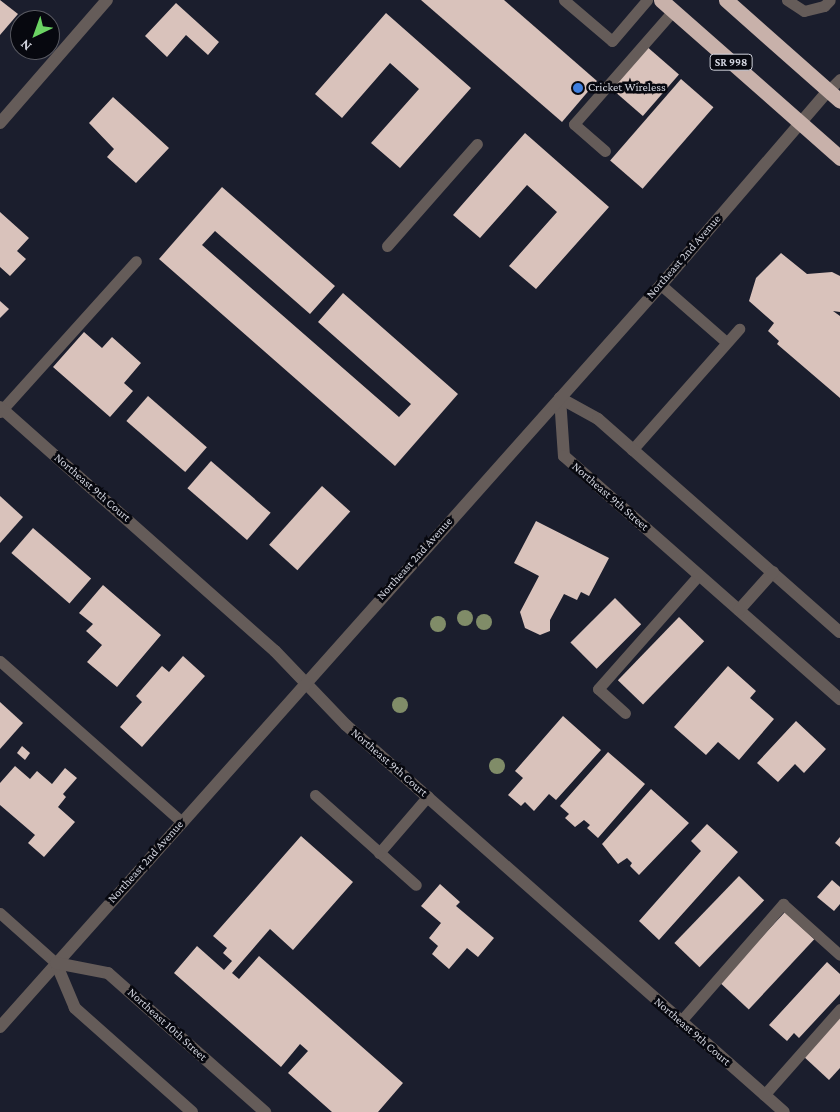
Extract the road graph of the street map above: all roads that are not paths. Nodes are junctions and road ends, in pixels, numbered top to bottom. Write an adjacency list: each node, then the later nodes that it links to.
1 (107, 0): 12 (street)
2 (564, 0): 3 (lane)
3 (647, 0)
4 (661, 0): 8 (highway, SR 998)
5 (726, 0): 10 (highway)
6 (787, 0): 7 (lane)
7 (830, 0)
8 (673, 11): 13 (highway, SR 998); 15 (lane)
9 (840, 79): 10 (lane)
10 (828, 91): 11 (highway); 13 (street, Northeast 2nd Avenue)
11 (840, 101)
12 (0, 123)
13 (801, 123): 16 (highway, SR 998); 19 (street, Northeast 2nd Avenue)
14 (477, 144): 17 (lane)
15 (604, 151)
16 (840, 158)
17 (386, 246)
18 (136, 261): 23 (lane)
19 (661, 285): 21 (lane); 22 (street, Northeast 2nd Avenue)
20 (739, 329): 21 (lane)
21 (726, 342): 24 (lane)
22 (560, 398): 24 (street); 26 (street, Northeast 9th Street); 30 (street, Northeast 2nd Avenue)
23 (1, 410): 30 (street, Northeast 9th Court)
24 (632, 450): 25 (street)
25 (773, 572): 27 (street); 28 (street)
26 (699, 575): 27 (street, Northeast 9th Street); 32 (lane)
27 (740, 610): 31 (street, Northeast 9th Street)
28 (840, 632)
29 (0, 661): 35 (lane)
30 (306, 681): 34 (street, Northeast 9th Court); 35 (street, Northeast 2nd Avenue)
31 (840, 698)
32 (625, 713)
33 (315, 795): 36 (lane)
34 (428, 796): 36 (lane); 42 (street, Northeast 9th Court)
35 (182, 822): 40 (street, Northeast 2nd Avenue)
36 (379, 852): 37 (lane)
37 (416, 885)
38 (0, 914): 40 (lane)
39 (840, 955): 42 (lane)
40 (56, 963): 43 (street, Northeast 2nd Avenue); 45 (street); 46 (street, Northeast 10th Street)
41 (840, 1009): 44 (lane)
42 (680, 1022): 44 (street, Northeast 9th Court)
43 (0, 1027)
44 (764, 1095): 47 (street, Northeast 9th Court)
45 (192, 1112)
46 (265, 1112)
47 (784, 1112)

